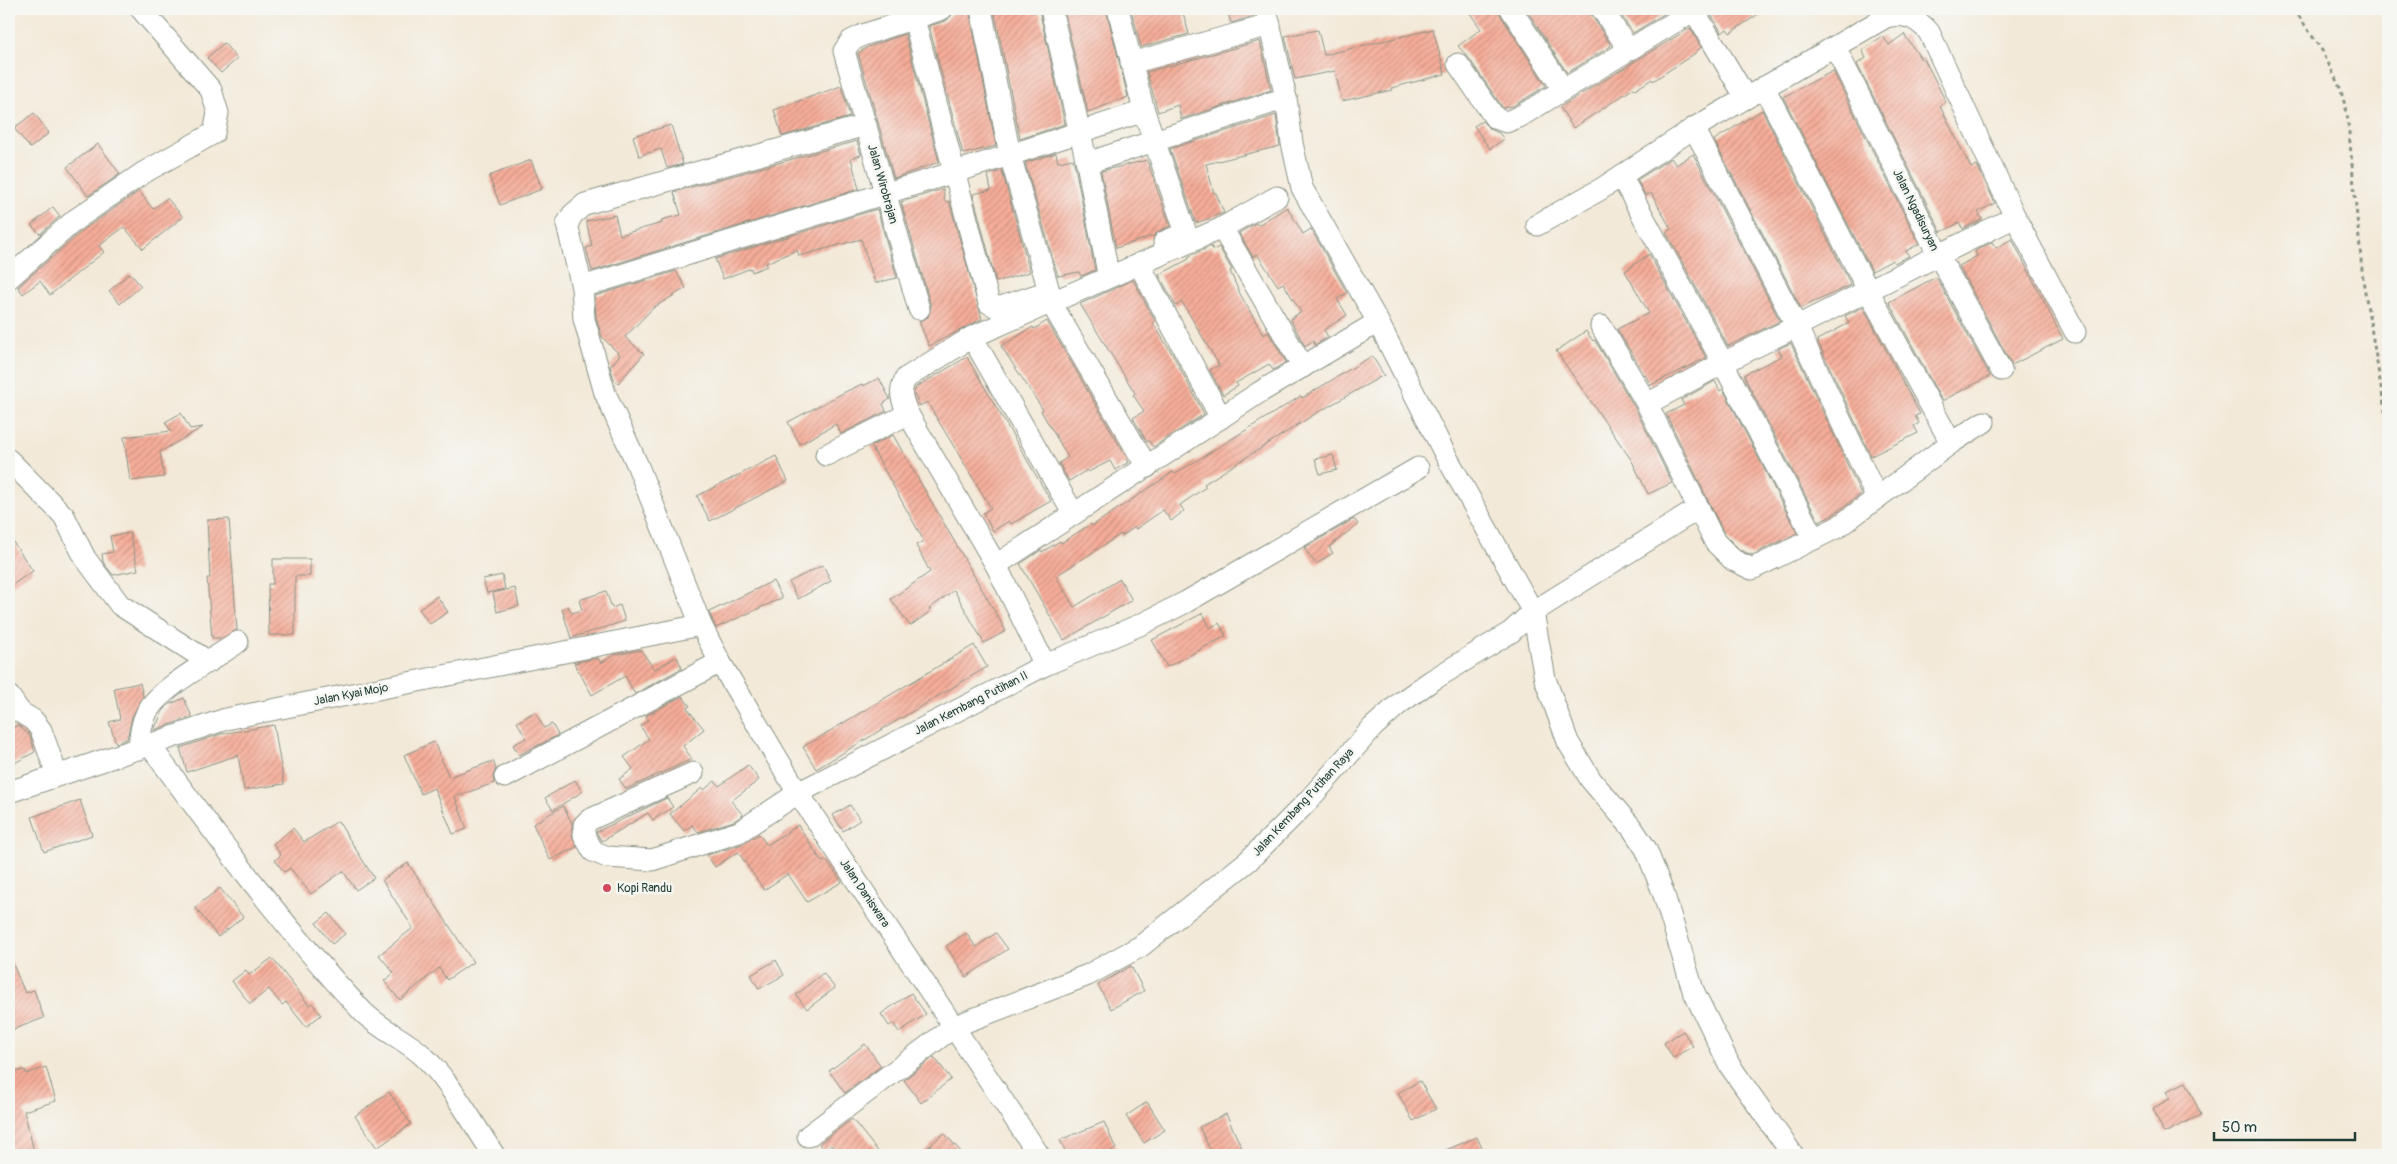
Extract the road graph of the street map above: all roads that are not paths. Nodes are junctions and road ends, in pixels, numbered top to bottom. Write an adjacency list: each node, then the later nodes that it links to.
1 (141, 9): 35 (street)
2 (942, 9): 10 (street)
3 (981, 9): 23 (street)
4 (1051, 9): 21 (street)
5 (1118, 9): 13 (street)
6 (1511, 9): 15 (street)
7 (1602, 9): 12 (street)
8 (1694, 9): 12 (street); 16 (street)
9 (1268, 17): 13 (street); 17 (street)
10 (914, 19): 19 (street, Jalan Wirobrajan); 25 (street)
11 (1835, 47): 16 (street); 29 (street); 32 (street, Jalan Ngadisuryan)
12 (1629, 50): 15 (street)
13 (1132, 63): 18 (street)
14 (1458, 64): 15 (street)
15 (1563, 89)
16 (1755, 92): 20 (street); 37 (street)
17 (1286, 98): 22 (street); 40 (street)
18 (1144, 111): 21 (street); 22 (street)
19 (866, 125): 27 (street, Jalan Wirobrajan); 36 (street, Jalan Daniswara)
20 (1694, 128): 26 (street); 42 (street)
21 (1078, 132): 23 (street); 24 (street)
22 (1154, 140): 24 (street); 34 (street)
23 (1010, 155): 25 (street); 38 (street)
24 (1087, 163): 34 (street)
25 (954, 171): 27 (street); 38 (street)
26 (1621, 176): 30 (street); 45 (street)
27 (885, 193): 36 (street); 39 (street, Jalan Wirobrajan)
28 (1277, 197): 31 (street)
29 (2014, 218): 32 (street); 43 (street)
30 (1537, 225)
31 (1222, 228): 33 (street); 46 (street)
32 (1939, 256): 37 (street); 47 (street, Jalan Ngadisuryan)
33 (1139, 264): 38 (street); 50 (street)
34 (1107, 268): 38 (street)
35 (9, 278)
36 (582, 287): 63 (street, Jalan Daniswara)
37 (1869, 292): 42 (street); 52 (street)
38 (1050, 297): 44 (street); 55 (street)
39 (920, 309)
40 (1378, 322): 46 (street); 62 (street)
41 (1602, 326): 48 (street)
42 (1797, 327): 45 (street); 57 (street)
43 (2075, 332)
44 (972, 337): 49 (street); 59 (street)
45 (1723, 363): 48 (street); 60 (street)
46 (1303, 367): 50 (street)
47 (2001, 370)
48 (1647, 404): 58 (street)
49 (908, 414): 53 (street); 61 (street)
50 (1221, 418): 55 (street)
51 (1984, 422): 52 (street)
52 (1951, 443): 57 (street)
53 (826, 455)
54 (9, 460): 65 (street)
55 (1147, 468): 59 (street)
56 (1418, 468): 67 (street, Jalan Kembang Putihan II)
57 (1877, 498): 60 (street)
58 (1699, 508): 60 (street); 62 (street, Jalan Kembang Putihan Raya)
59 (1073, 513): 61 (street)
60 (1814, 540)
61 (996, 565): 67 (street)
62 (1533, 612): 75 (street, Jalan Kembang Putihan Raya); 79 (street)
63 (701, 625): 66 (street, Jalan Daniswara); 69 (street, Jalan Kyai Mojo)
64 (238, 642): 65 (street)
65 (209, 662): 69 (street)
66 (720, 662): 72 (street); 74 (street, Jalan Daniswara)
67 (1045, 665): 74 (street, Jalan Kembang Putihan II)
68 (9, 696): 71 (street)
69 (144, 746): 71 (street, Jalan Kyai Mojo); 77 (street)
70 (693, 773): 74 (street, Jalan Kembang Putihan II)
71 (57, 775): 73 (street, Jalan Kyai Mojo)
72 (505, 777)
73 (9, 792)
74 (798, 793): 75 (street, Jalan Daniswara)
75 (955, 1026): 76 (street, Jalan Kembang Putihan Raya); 78 (street, Jalan Daniswara)
76 (808, 1136)
77 (494, 1155)
78 (1040, 1155)
79 (1793, 1155)

